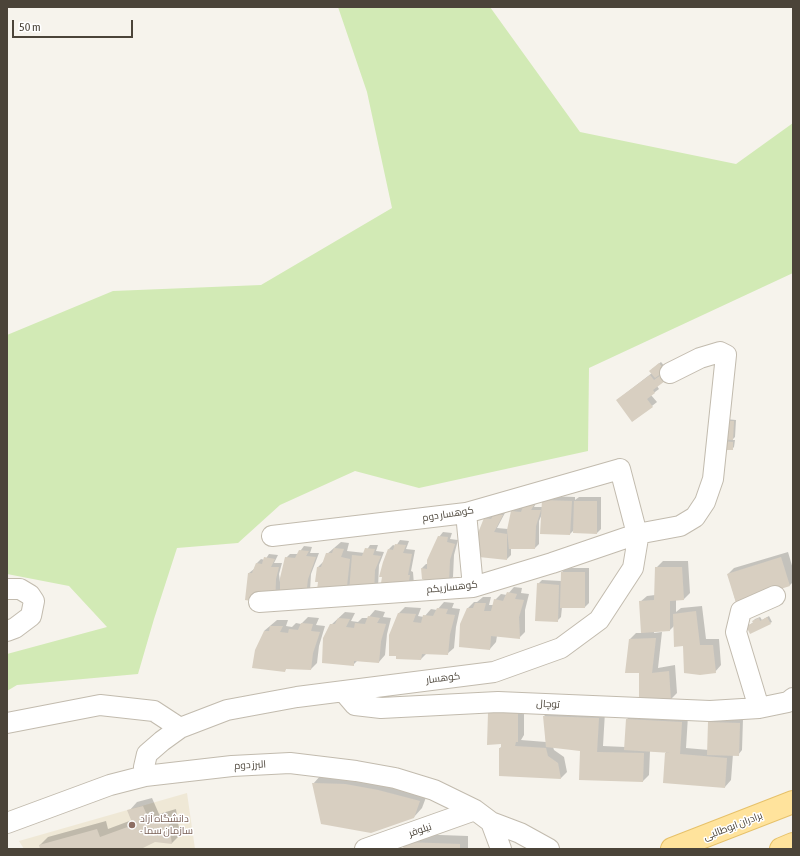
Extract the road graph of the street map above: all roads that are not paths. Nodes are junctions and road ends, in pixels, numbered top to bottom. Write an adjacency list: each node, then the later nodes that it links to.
1 (670, 373): 4 (street, کوهسار یکم)
2 (620, 469): 3 (street, کوهسار دوم); 4 (street, کوهسار)
3 (466, 513): 5 (street, کوهسار دوم); 6 (street)
4 (637, 534): 6 (street, کوهسار یکم); 11 (street, کوهسار)
5 (272, 536)
6 (474, 587): 9 (street, کوهسار یکم)
7 (7, 589): 10 (street)
8 (775, 596): 13 (street)
9 (259, 602)
10 (7, 631)
11 (343, 691): 13 (street, توچال); 15 (street, کوهسار)
12 (793, 698): 13 (street, توچال)
13 (759, 708)
14 (7, 723): 15 (street)
15 (180, 728): 16 (street, کوهسار)
16 (145, 776): 18 (street, البرز دوم); 19 (street, البرز دوم)
17 (793, 802): 26 (main road, برادران ابوطالبی)
18 (483, 816): 20 (street, البرز دوم); 22 (street, نیلوفر); 23 (street)
19 (7, 823)
20 (520, 833): 24 (street, البرز دوم); 25 (street, البرز دوم)
21 (793, 844): 27 (main road)
22 (365, 849)
23 (501, 849)
24 (538, 849)
25 (549, 849)
26 (672, 849)
27 (781, 849)

